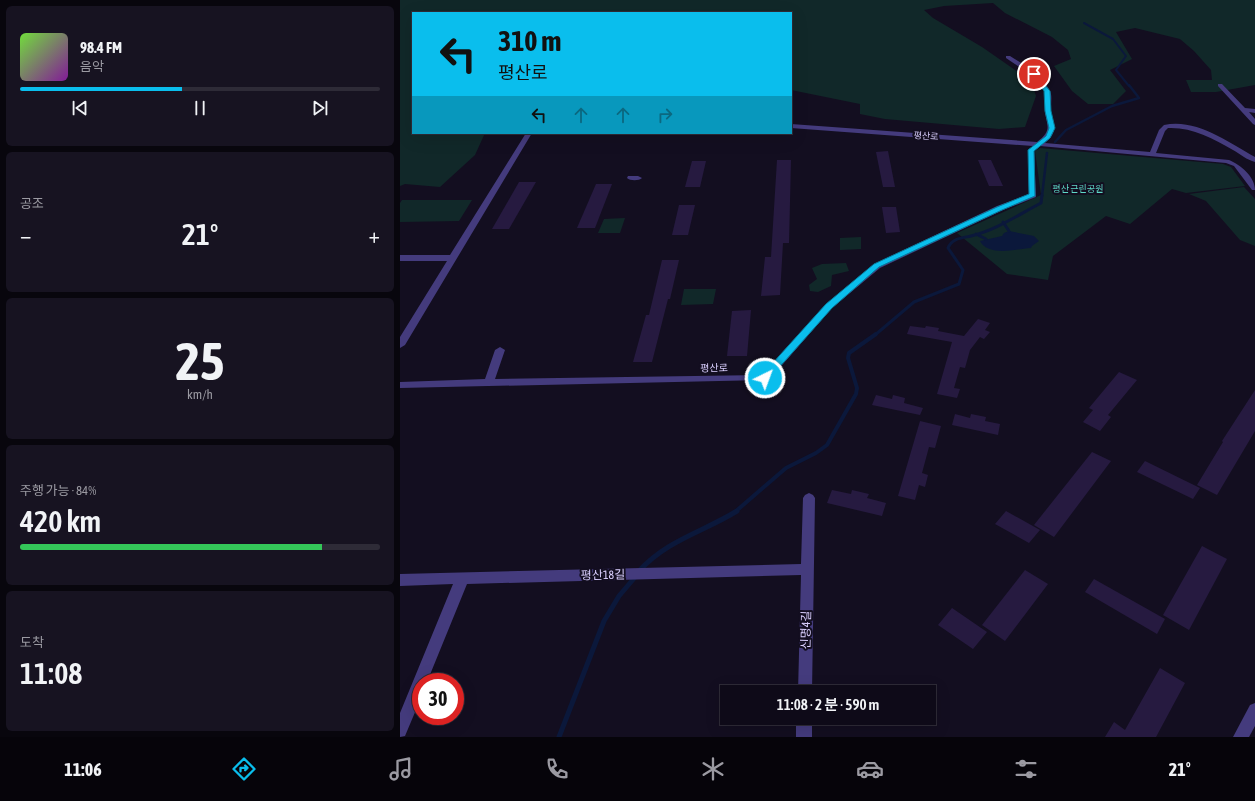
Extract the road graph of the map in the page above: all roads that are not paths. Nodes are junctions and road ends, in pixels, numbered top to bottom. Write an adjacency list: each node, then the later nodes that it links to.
1 (1008, 57): 8 (street, 평산로)
2 (1220, 86): 3 (street)
3 (1243, 110): 4 (street); 5 (street)
4 (1255, 110)
5 (1255, 122)
6 (792, 126): 8 (street, 평산로)
7 (528, 134): 13 (street)
8 (1037, 145): 9 (street); 16 (street, 평산로)
9 (1152, 155): 10 (street); 11 (street)
10 (1255, 160)
11 (1255, 188)
12 (400, 258): 13 (street)
13 (453, 258): 14 (street)
14 (400, 345)
15 (500, 350): 16 (street)
16 (489, 382): 17 (street, 평산로)
17 (400, 384)
18 (808, 498): 19 (street, 신명4길)
19 (806, 569): 20 (street, 평산18길); 22 (street, 신명4길)
20 (462, 579): 21 (street, 평산18길); 25 (street)
21 (400, 580)
22 (805, 685)
23 (1255, 710): 27 (street)
24 (804, 725): 26 (street)
25 (400, 731)
26 (804, 737)
27 (1240, 737)

